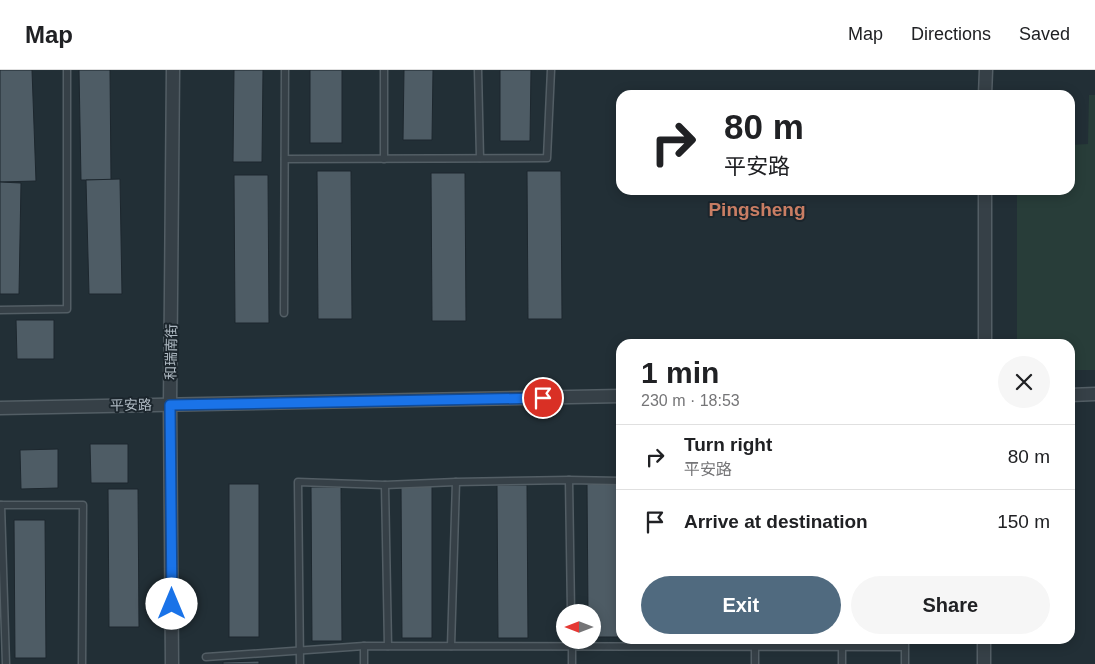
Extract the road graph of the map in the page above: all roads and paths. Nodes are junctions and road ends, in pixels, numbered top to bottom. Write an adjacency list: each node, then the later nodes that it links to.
1 (67, 70): 13 (lane)
2 (173, 70): 19 (street, 和瑞南街)
3 (285, 70): 11 (lane)
4 (384, 70): 9 (lane)
5 (478, 70): 10 (lane)
6 (551, 70): 10 (lane)
7 (986, 70): 8 (street)
8 (986, 90)
9 (384, 158): 10 (lane); 11 (lane)
10 (480, 158)
11 (284, 159): 14 (lane)
12 (985, 195): 15 (street)
13 (0, 310)
14 (284, 313)
15 (985, 339)
16 (1075, 394): 17 (street)
17 (1095, 394)
18 (616, 396): 19 (street, 平安路)
19 (170, 405): 20 (street, 平安路); 43 (street, 和瑞南街)
20 (0, 408)
21 (569, 480): 22 (lane); 23 (lane); 26 (lane)
22 (616, 481)
23 (456, 482): 24 (lane); 33 (lane)
24 (385, 486): 32 (lane); 39 (lane)
25 (1, 505): 41 (lane); 42 (lane)
26 (571, 604)
27 (556, 643): 33 (lane)
28 (601, 644): 34 (lane)
29 (904, 644): 37 (lane)
30 (984, 644): 50 (street)
31 (364, 646): 32 (lane); 39 (lane); 45 (lane)
32 (388, 646): 33 (lane)
33 (451, 646)
34 (670, 646): 35 (lane)
35 (755, 647): 36 (lane); 47 (lane)
36 (842, 647): 37 (lane); 48 (lane)
37 (904, 647): 49 (lane)
38 (572, 649): 46 (lane)
39 (300, 651): 40 (lane); 44 (lane)
40 (206, 657)
41 (6, 664)
42 (82, 664)
43 (172, 664)
44 (300, 664)
45 (364, 664)
46 (572, 664)
47 (755, 664)
48 (842, 664)
49 (905, 664)
50 (984, 664)

